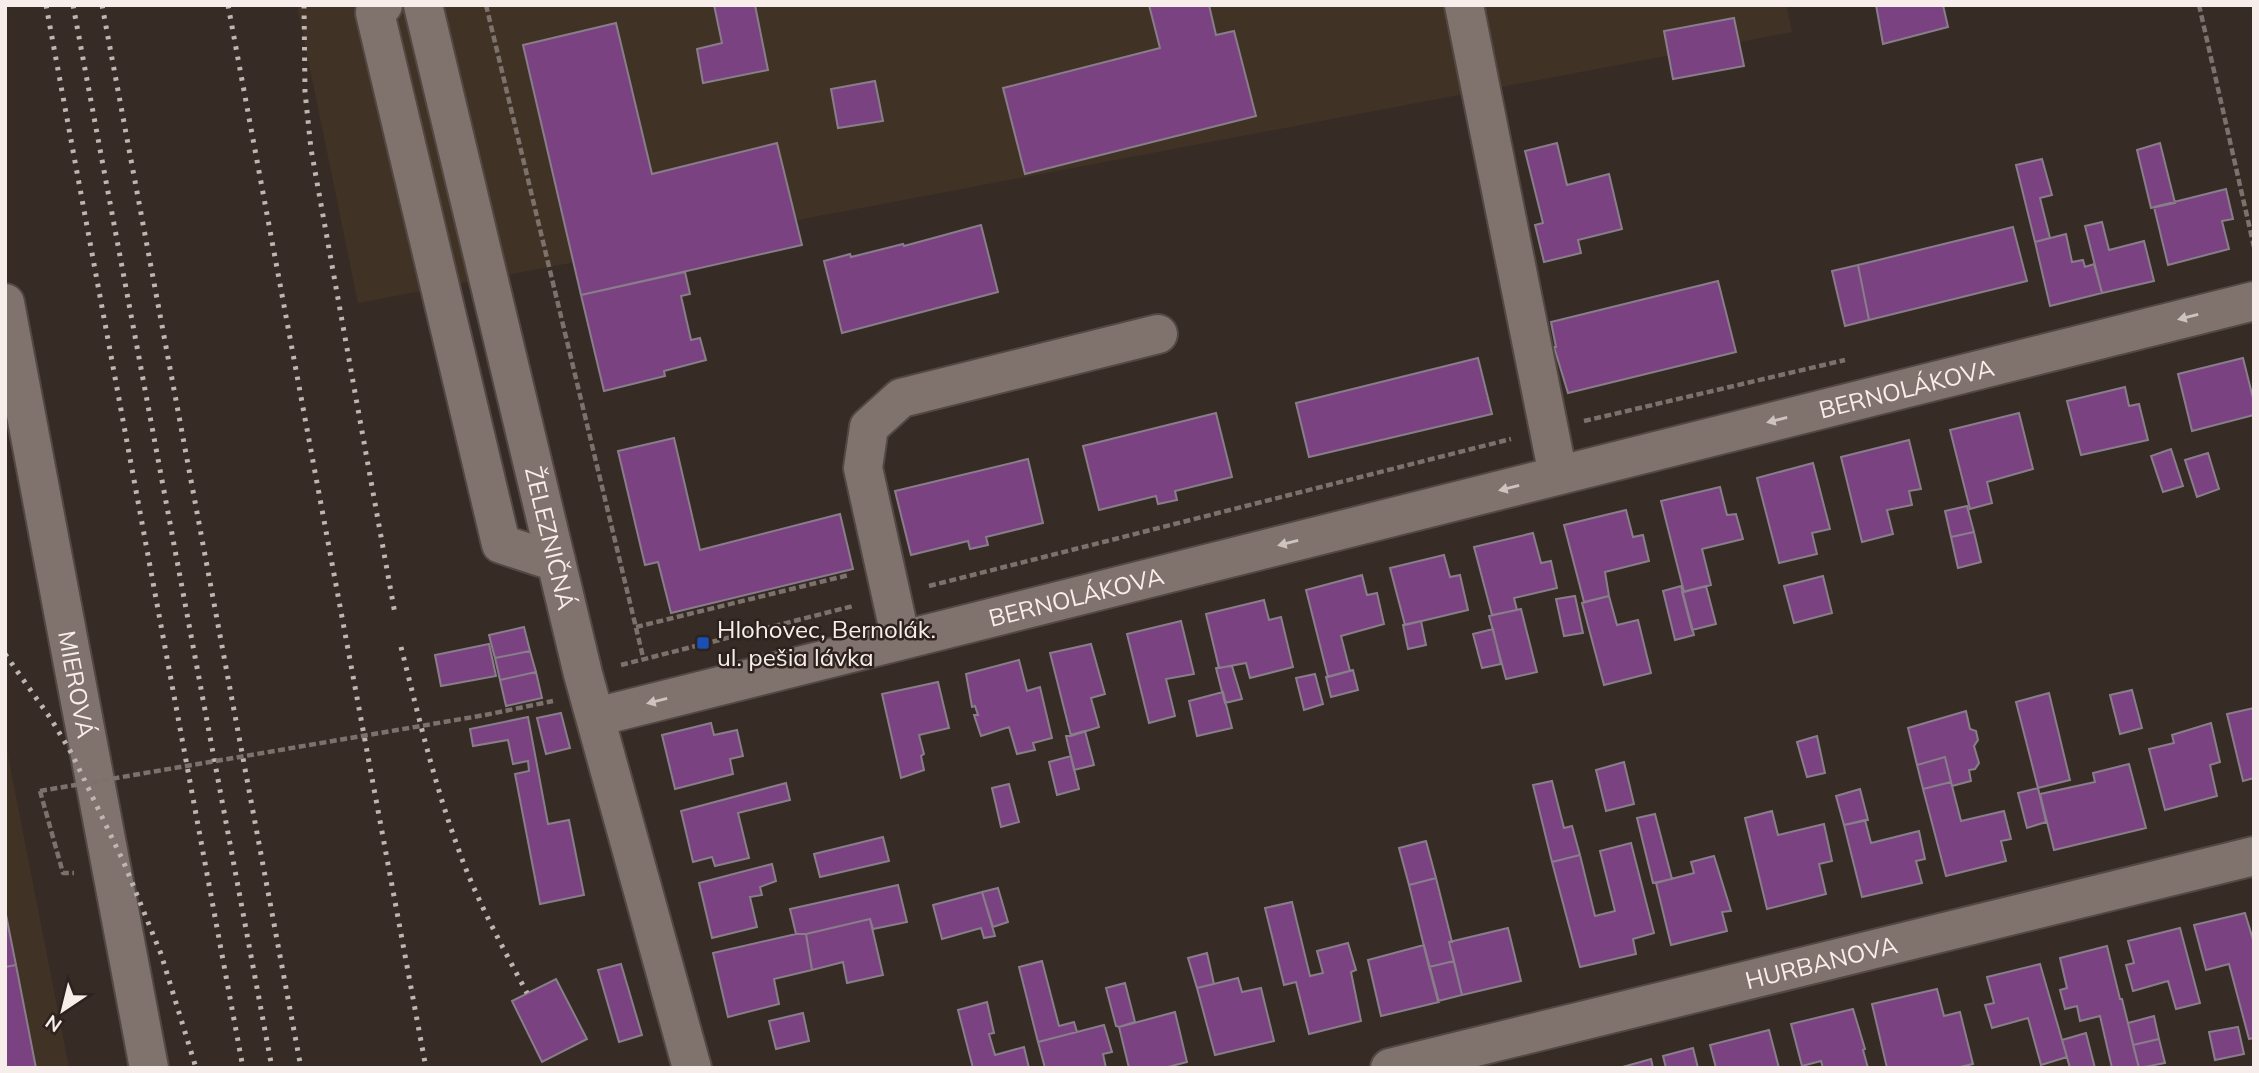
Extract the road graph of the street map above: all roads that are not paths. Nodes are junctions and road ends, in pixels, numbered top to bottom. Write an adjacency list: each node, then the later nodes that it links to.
1 (383, 5): 8 (street)
2 (423, 5): 8 (street, ŽELEZNIČNÁ)
3 (1464, 5): 7 (street)
4 (2254, 300): 7 (street, BERNOLÁKOVA, one-way to 7)
5 (5, 303): 12 (street, MIEROVÁ)
6 (1158, 334): 9 (street)
7 (1558, 475): 9 (street, BERNOLÁKOVA, one-way to 9)
8 (556, 562): 10 (street, ŽELEZNIČNÁ)
9 (901, 640): 10 (street, BERNOLÁKOVA, one-way to 10)
10 (596, 717): 13 (street, ŽELEZNIČNÁ)
11 (2254, 856): 14 (street, HURBANOVA)
12 (149, 1068)
13 (692, 1068)
14 (1390, 1068)

